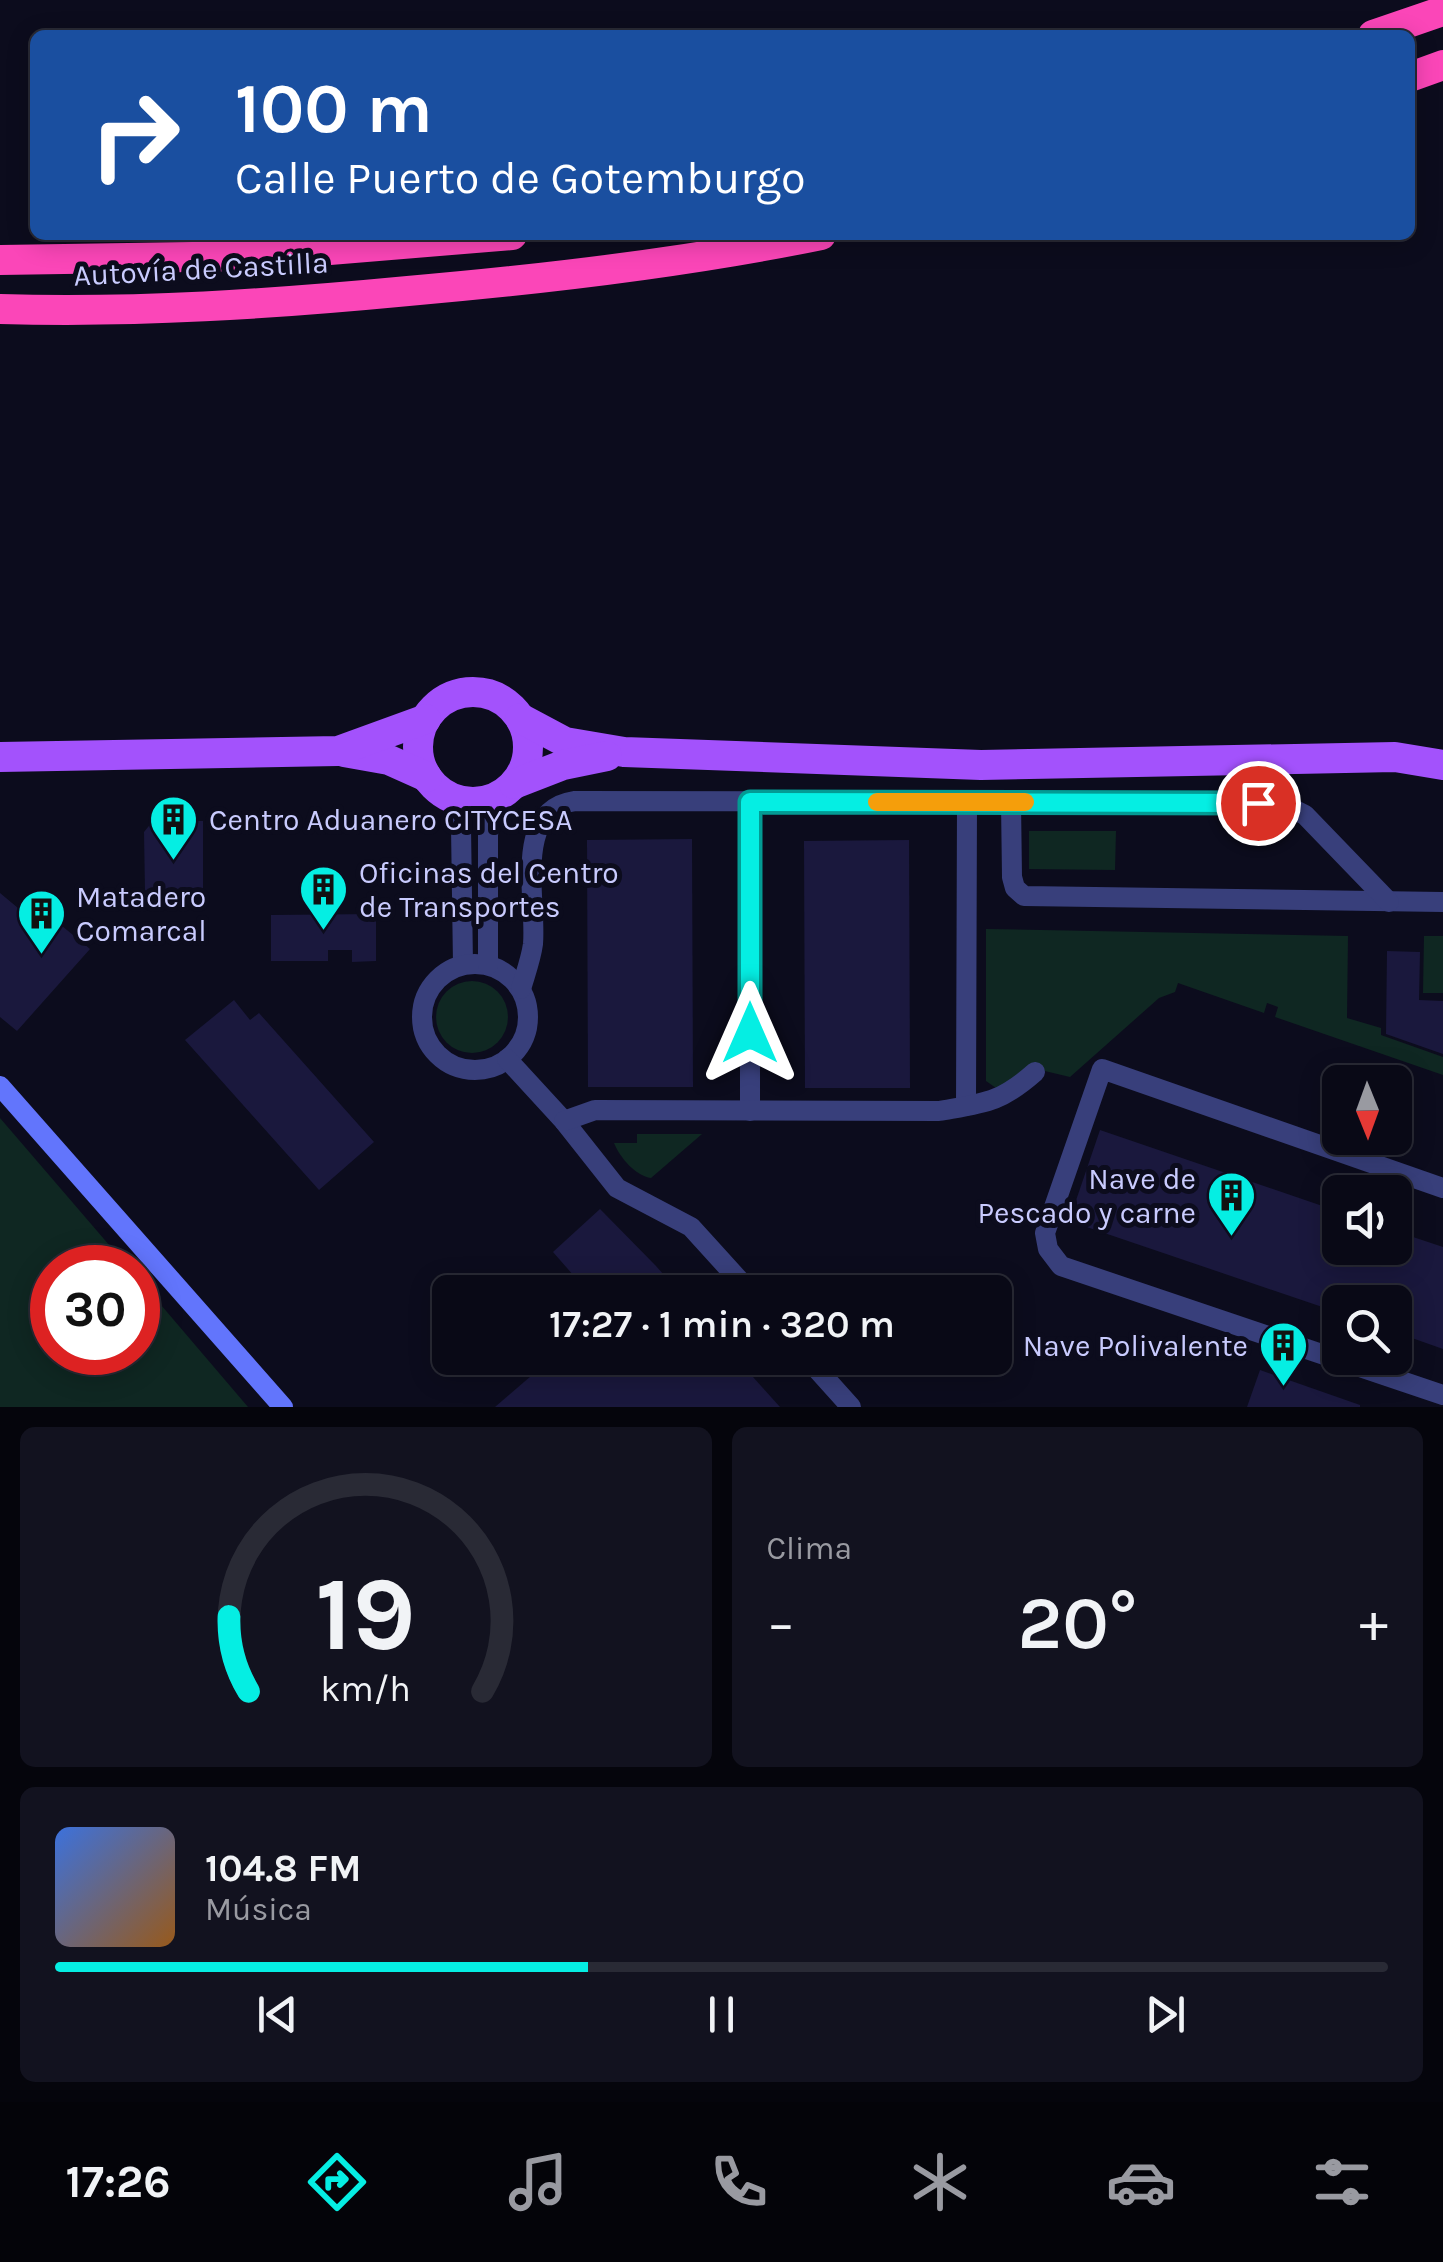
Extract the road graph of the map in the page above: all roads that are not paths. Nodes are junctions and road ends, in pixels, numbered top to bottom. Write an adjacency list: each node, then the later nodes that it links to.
1 (1443, 11): 2 (highway)
2 (1388, 30)
3 (1443, 66): 4 (highway)
4 (1415, 75)
5 (452, 240): 7 (highway, Autovía de Castilla)
6 (796, 240): 9 (highway, Autovía de Castilla)
7 (0, 260)
8 (0, 309): 9 (highway, Autovía de Castilla)
9 (127, 312): 10 (highway)
10 (0, 320)
11 (520, 718): 12 (main road); 15 (main road); 20 (main road)
12 (426, 719): 14 (main road); 19 (main road)
13 (1443, 745): 17 (main road)
14 (338, 751): 16 (main road); 19 (main road)
15 (624, 752): 17 (main road); 20 (main road)
16 (0, 757)
17 (1395, 758): 18 (main road)
18 (1443, 765)
19 (426, 777): 21 (main road)
20 (505, 791): 21 (main road); 28 (street)
21 (452, 798): 27 (street)
22 (750, 802): 23 (street); 29 (street); 34 (street)
23 (967, 802): 24 (street); 33 (street)
24 (1011, 802): 25 (street); 25 (street)
25 (1389, 902): 26 (street)
26 (1443, 902)
27 (462, 965): 28 (street); 30 (street)
28 (488, 966): 29 (street)
29 (520, 990): 30 (street)
30 (507, 1059): 35 (street)
31 (1035, 1072): 33 (street)
32 (0, 1086): 40 (street)
33 (966, 1106): 34 (street)
34 (750, 1111): 35 (street)
35 (564, 1121): 37 (street)
36 (1443, 1188): 39 (street)
37 (735, 1275)
38 (823, 1375): 41 (street)
39 (1443, 1395)
40 (283, 1407)
41 (852, 1407)

